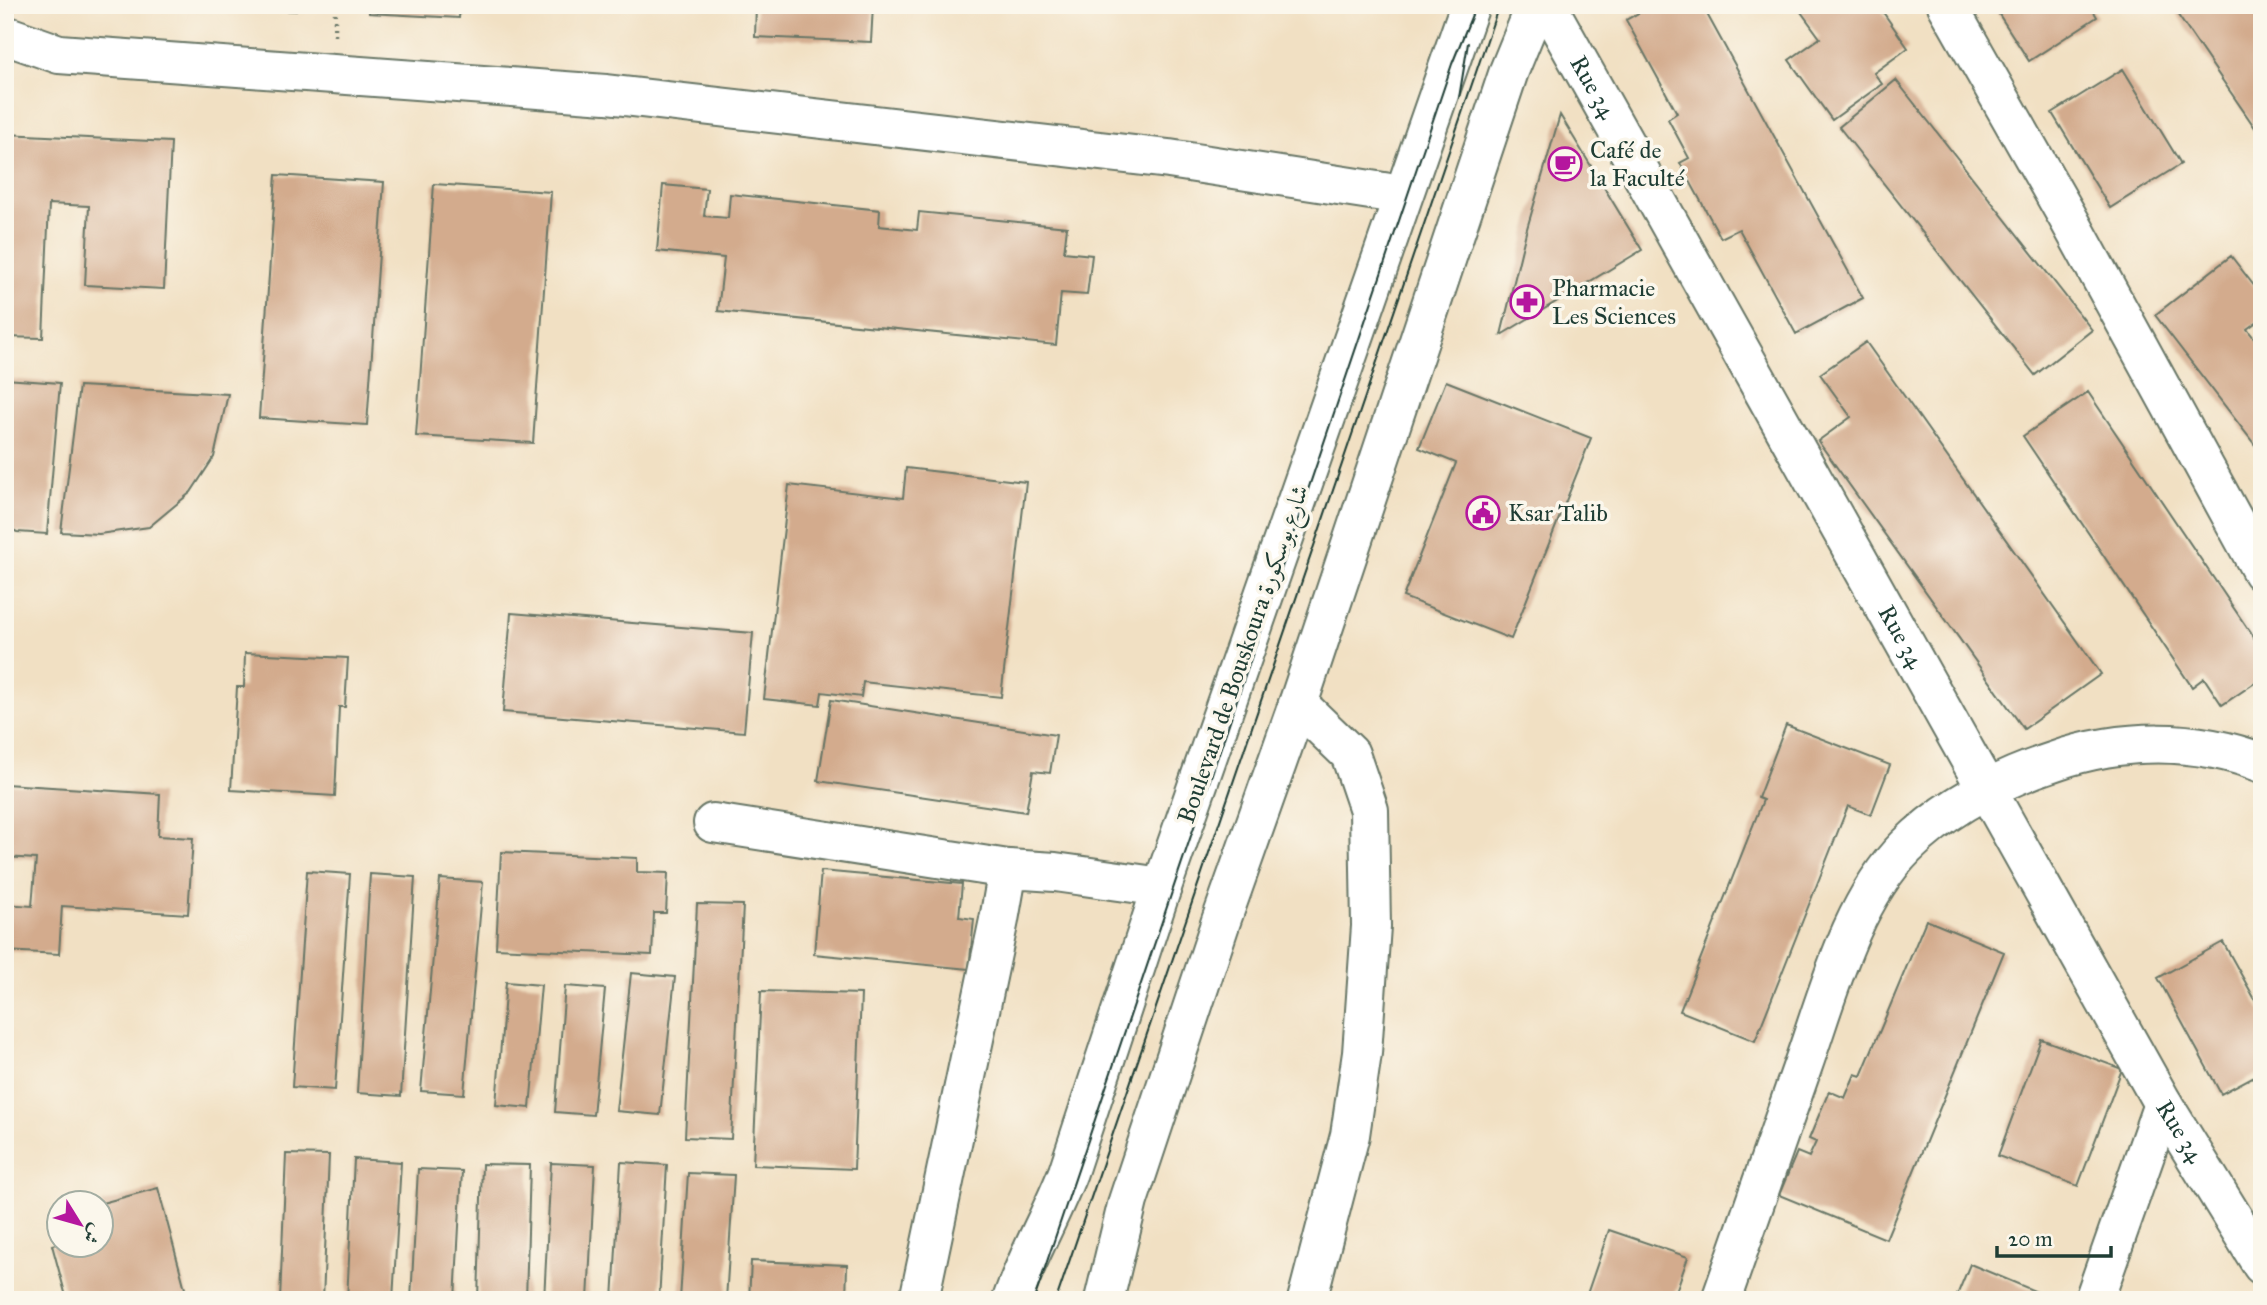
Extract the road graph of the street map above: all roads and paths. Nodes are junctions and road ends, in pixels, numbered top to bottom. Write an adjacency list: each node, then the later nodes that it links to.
1 (1470, 5): 6 (street, Boulevard de Bouskoura شارع بوسكورة)
2 (1536, 5): 8 (street)
3 (1547, 5): 10 (street, Rue 34)
4 (1947, 5): 7 (street)
5 (5, 34): 6 (street)
6 (1403, 195): 13 (street, Boulevard de Bouskoura شارع بوسكورة)
7 (2262, 572)
8 (1298, 704): 18 (street); 19 (street)
9 (2262, 763): 10 (street)
10 (1985, 789): 14 (street, Rue 34); 20 (street)
11 (713, 823): 12 (street)
12 (1008, 869): 13 (street); 16 (street)
13 (1162, 887): 17 (street, Boulevard de Bouskoura شارع بوسكورة)
14 (2163, 1104): 15 (street, Rue 34); 21 (street)
15 (2262, 1265)
16 (919, 1300)
17 (1012, 1300)
18 (1104, 1300)
19 (1307, 1300)
20 (1721, 1300)
21 (2094, 1300)

